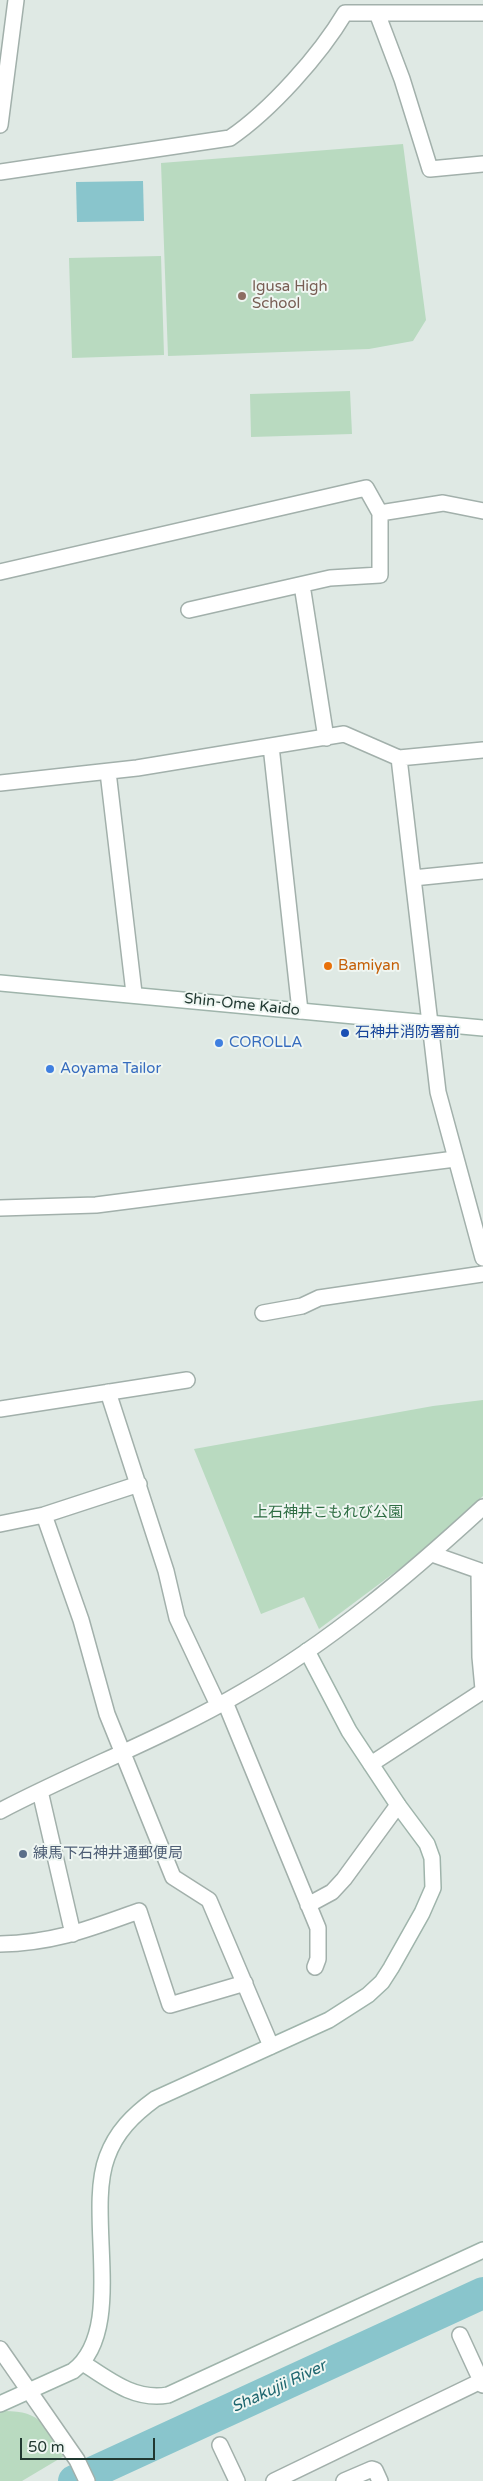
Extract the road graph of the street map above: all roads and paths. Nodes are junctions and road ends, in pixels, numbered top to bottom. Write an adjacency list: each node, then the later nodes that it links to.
1 (16, 0): 5 (street)
2 (343, 6): 3 (street); 7 (street)
3 (377, 13): 4 (street); 6 (street)
4 (483, 13)
5 (0, 125)
6 (483, 164)
7 (0, 172)
8 (483, 511): 9 (street)
9 (380, 513): 10 (street); 11 (street)
10 (0, 572)
11 (302, 585): 12 (street); 13 (street)
12 (189, 610)
13 (326, 738): 14 (street); 16 (street)
14 (271, 746): 17 (street); 23 (street)
15 (483, 750): 16 (street)
16 (399, 758): 20 (street)
17 (108, 772): 18 (street); 22 (street)
18 (0, 783)
19 (483, 871): 20 (street)
20 (414, 878): 24 (street)
21 (0, 982): 22 (street, Shin-Ome Kaido)
22 (134, 994): 23 (street, Shin-Ome Kaido)
23 (300, 1011): 24 (street, Shin-Ome Kaido)
24 (428, 1022): 25 (street, Shin-Ome Kaido); 26 (street)
25 (483, 1028)
26 (454, 1159): 27 (street); 28 (street)
27 (0, 1208)
28 (478, 1223): 29 (street)
29 (483, 1258)
30 (483, 1274): 31 (street)
31 (263, 1313)
32 (187, 1380): 33 (street)
33 (108, 1392): 34 (street); 35 (street)
34 (0, 1409)
35 (139, 1484): 37 (street); 43 (street)
36 (483, 1507): 39 (street)
37 (44, 1515): 38 (street); 44 (street)
38 (0, 1524)
39 (432, 1554): 40 (street); 41 (street)
40 (481, 1572): 42 (street)
41 (307, 1652): 43 (street); 45 (street)
42 (483, 1690): 45 (street)
43 (222, 1703): 44 (street); 49 (street)
44 (121, 1753): 46 (street); 53 (street)
45 (371, 1764): 47 (street)
46 (40, 1791): 48 (street); 50 (street)
47 (398, 1805): 49 (street); 54 (street)
48 (0, 1811)
49 (308, 1905): 52 (street)
50 (72, 1934): 51 (street); 53 (street)
51 (0, 1944)
52 (315, 1967)
53 (245, 1983): 54 (street)
54 (271, 2046): 58 (street)
55 (483, 2250): 58 (street)
56 (460, 2335): 59 (street)
57 (0, 2349): 60 (street)
58 (83, 2363): 60 (street)
59 (481, 2377): 65 (street)
60 (28, 2390): 61 (street); 63 (street)
61 (0, 2404)
62 (220, 2445): 64 (street)
63 (87, 2481)
64 (237, 2481)
65 (274, 2481)
66 (344, 2481): 67 (street)
67 (380, 2481)

